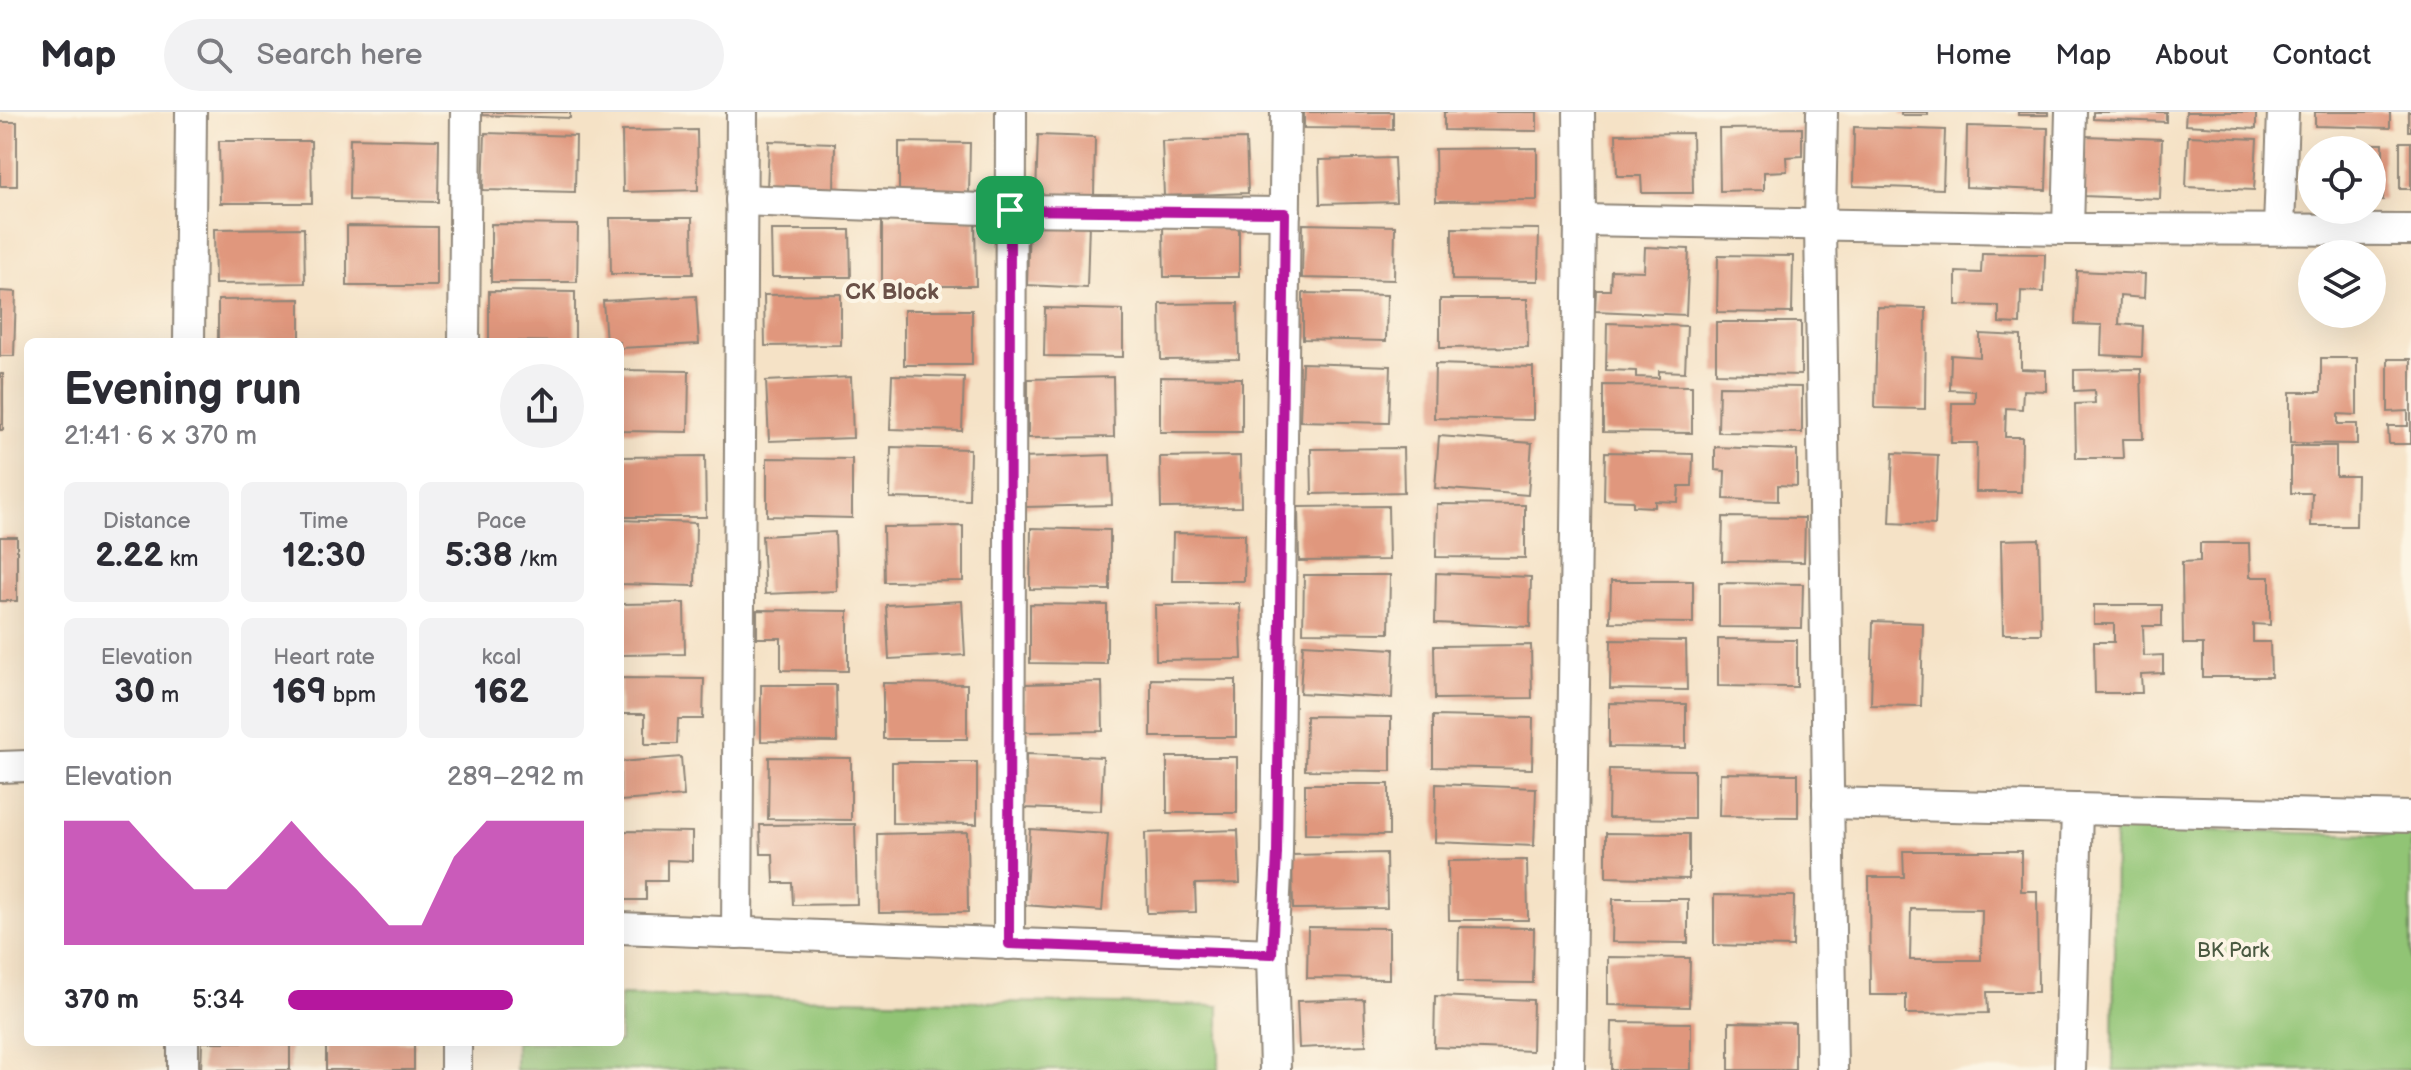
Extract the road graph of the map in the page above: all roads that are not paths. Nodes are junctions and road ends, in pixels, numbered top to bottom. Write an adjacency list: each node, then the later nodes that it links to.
1 (191, 112): 18 (street)
2 (466, 112): 19 (street)
3 (742, 112): 10 (street)
4 (1011, 112): 11 (street)
5 (1286, 112): 12 (street)
6 (1579, 112): 13 (street)
7 (1822, 112): 14 (street)
8 (2071, 112): 15 (street)
9 (2283, 112): 16 (street)
10 (741, 200): 11 (street); 26 (street)
11 (1010, 210): 12 (street); 27 (street)
12 (1285, 213): 28 (street)
13 (1580, 220): 14 (street); 34 (street)
14 (1820, 223): 15 (street); 22 (street)
15 (2068, 229): 16 (street)
16 (2279, 229): 17 (street)
17 (2411, 230)
18 (189, 338)
19 (464, 338)
20 (24, 766): 21 (street)
21 (0, 767)
22 (1828, 803): 23 (street); 35 (street)
23 (2077, 809): 24 (street); 36 (street)
24 (2411, 817)
25 (624, 928): 26 (street)
26 (737, 933): 27 (street)
27 (1009, 944): 28 (street)
28 (1272, 954): 33 (street)
29 (183, 1046): 31 (street)
30 (456, 1046): 32 (street)
31 (183, 1070)
32 (456, 1070)
33 (1275, 1070)
34 (1569, 1070)
35 (1832, 1070)
36 (2070, 1070)

